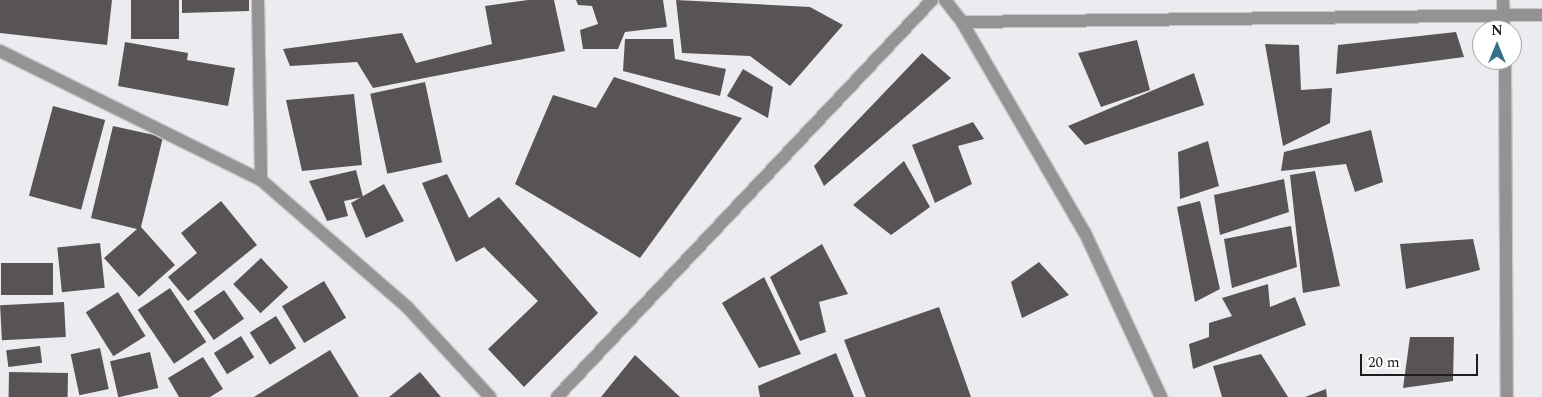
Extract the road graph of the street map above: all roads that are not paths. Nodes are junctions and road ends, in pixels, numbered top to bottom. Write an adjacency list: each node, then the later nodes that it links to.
1 (258, 0): 11 (street)
2 (932, 0): 13 (street)
3 (945, 0): 8 (street)
4 (1503, 0): 5 (street)
5 (1504, 15): 6 (street); 7 (street); 8 (street)
6 (1542, 15)
7 (1504, 20)
8 (962, 22): 14 (street)
9 (0, 51): 11 (street)
10 (1505, 70): 15 (street)
11 (262, 180): 12 (street)
12 (490, 397)
13 (557, 397)
14 (1161, 397)
15 (1507, 397)

